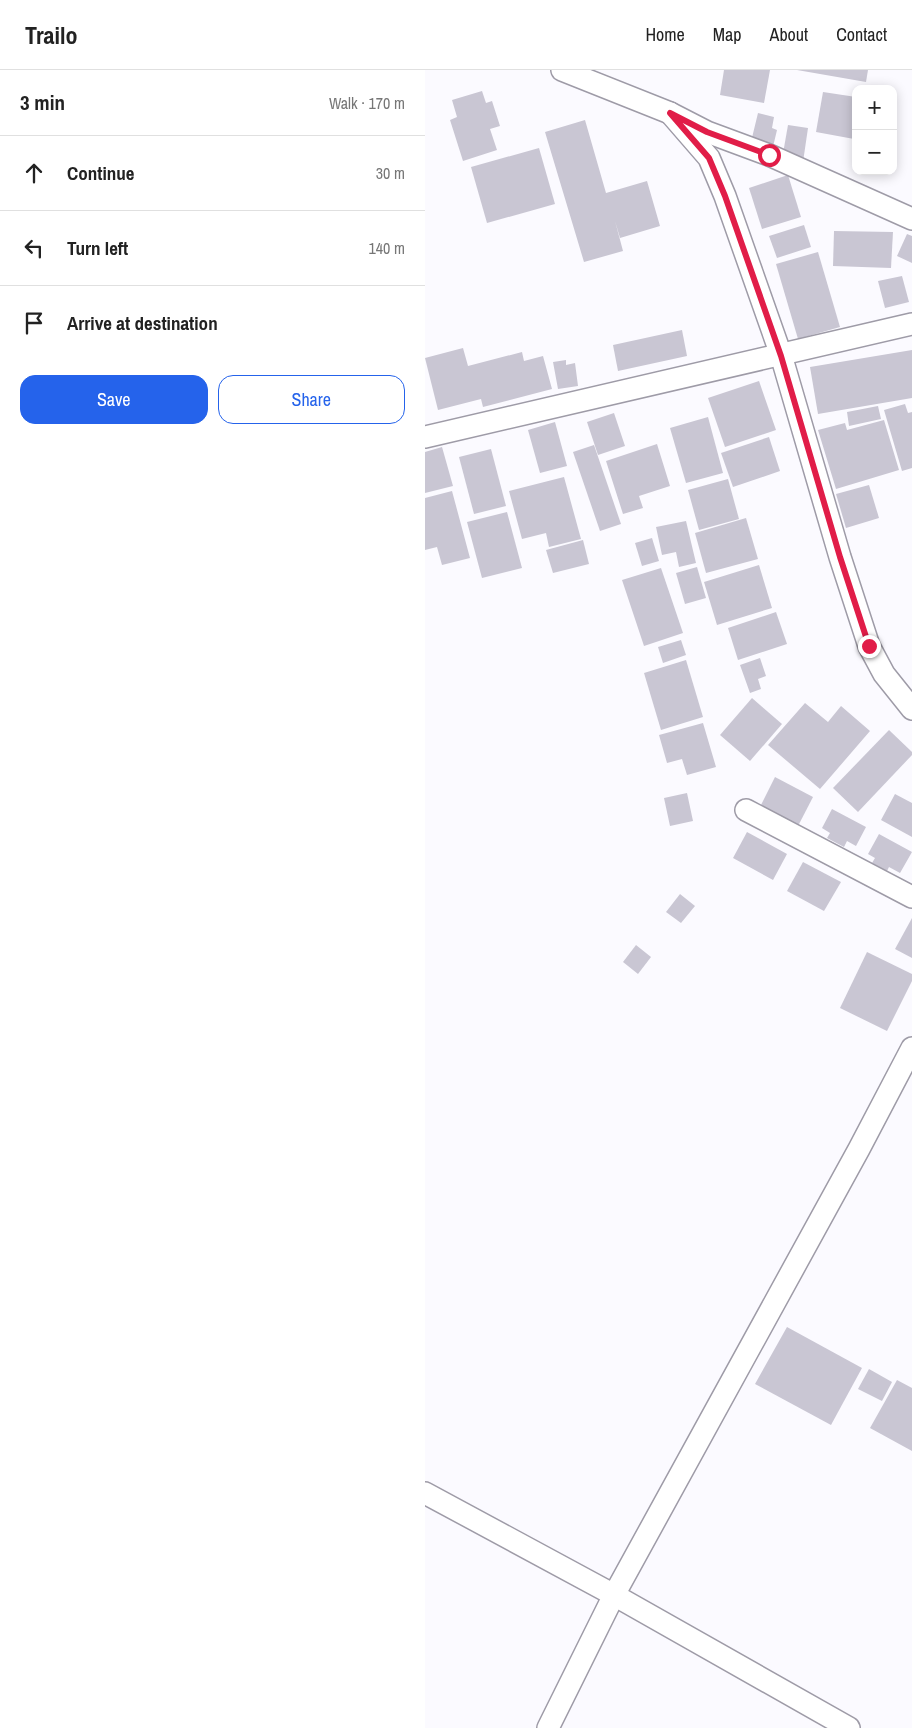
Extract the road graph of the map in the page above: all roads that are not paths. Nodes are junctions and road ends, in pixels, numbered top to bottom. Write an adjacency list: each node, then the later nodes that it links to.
1 (562, 70): 2 (street)
2 (670, 113): 3 (street); 5 (street)
3 (912, 219)
4 (912, 324): 5 (street)
5 (781, 356): 6 (street); 7 (street)
6 (425, 437)
7 (912, 709)
8 (746, 810): 9 (street)
9 (912, 897)
10 (912, 1048): 12 (street)
11 (425, 1493): 12 (street)
12 (614, 1595): 13 (street); 14 (street)
13 (548, 1728)
14 (849, 1728)

